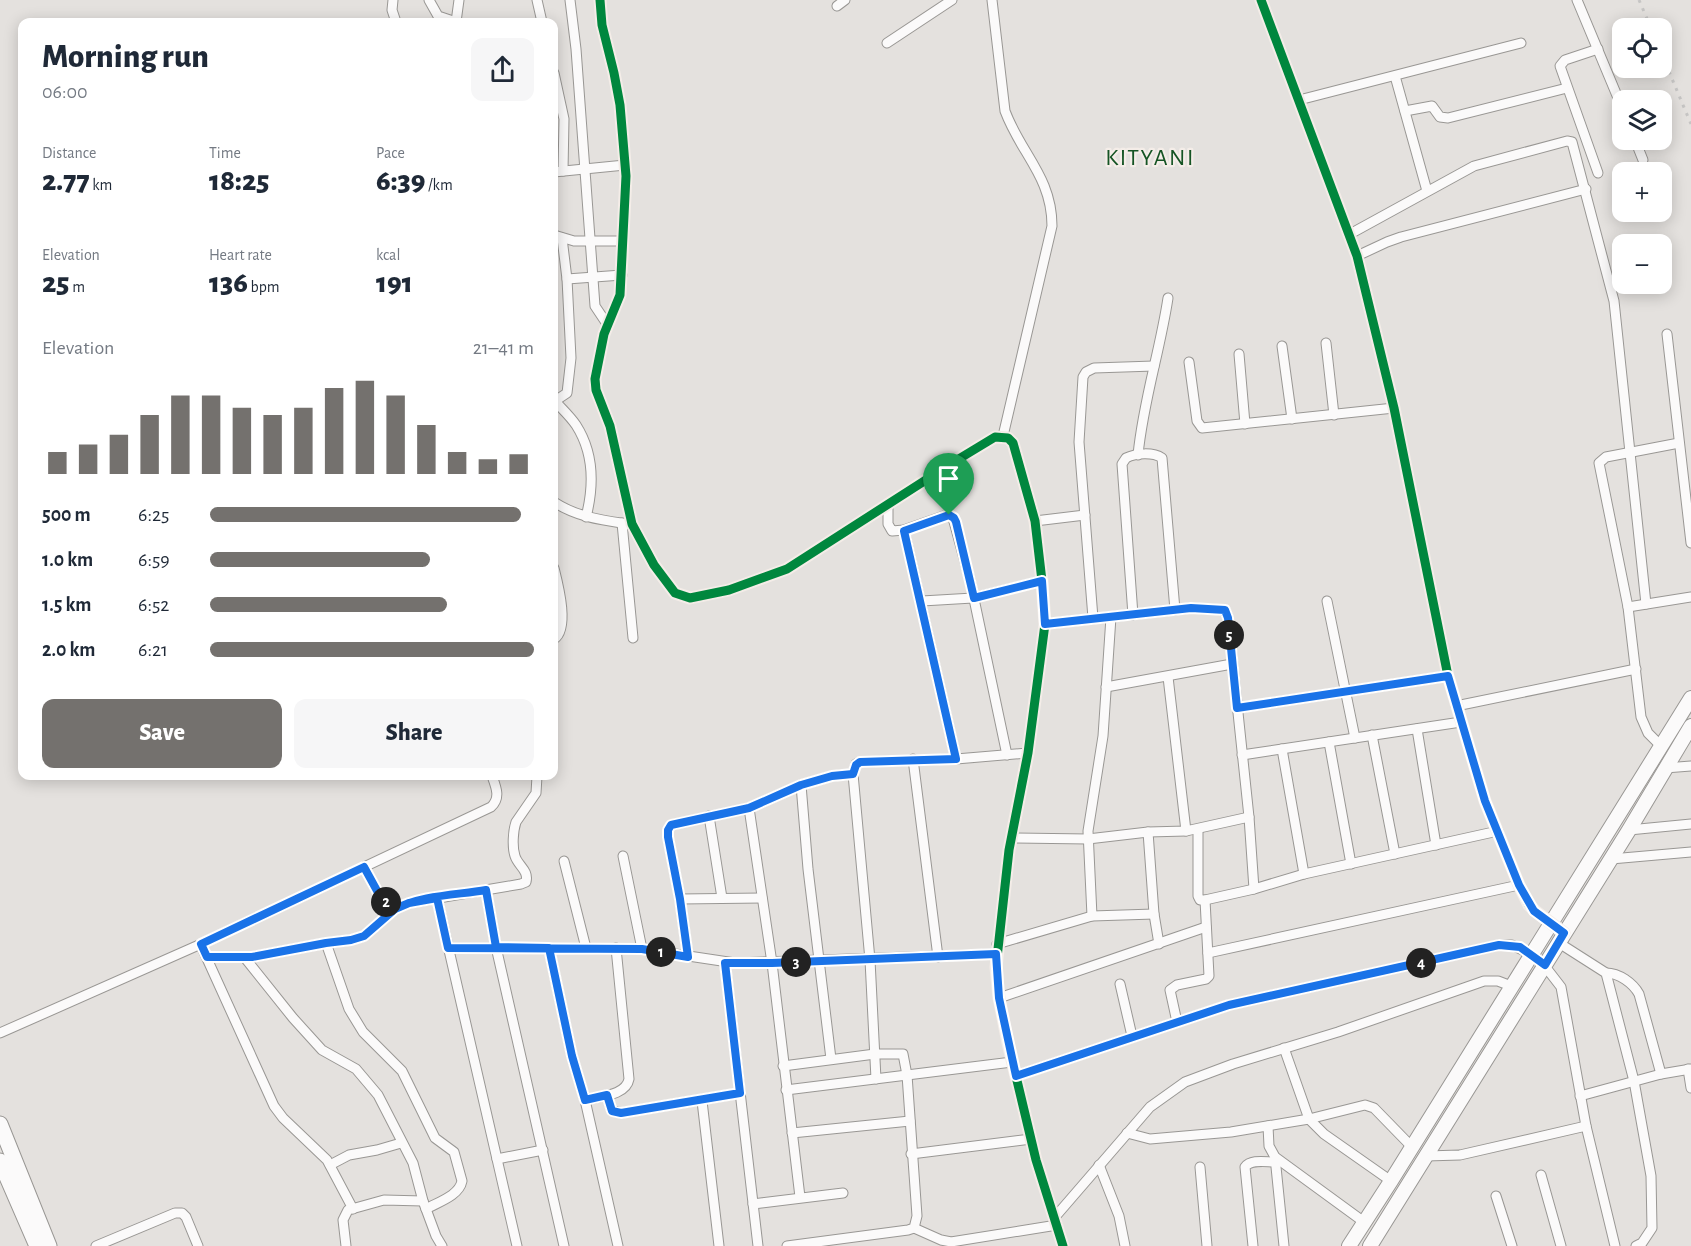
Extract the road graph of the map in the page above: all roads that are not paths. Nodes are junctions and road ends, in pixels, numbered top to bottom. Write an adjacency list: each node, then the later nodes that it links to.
1 (393, 0): 11 (street)
2 (429, 0): 12 (street)
3 (459, 0): 13 (street)
4 (537, 0): 14 (street)
5 (570, 0): 27 (street)
6 (600, 0): 26 (street)
7 (952, 0): 15 (street)
8 (992, 0): 54 (street)
9 (1262, 0): 22 (street)
10 (1577, 0): 17 (street)
11 (395, 18)
12 (444, 18)
13 (457, 18)
14 (541, 18)
15 (886, 43)
16 (1521, 43): 18 (street)
17 (1598, 49): 19 (street); 20 (street)
18 (1395, 75): 22 (street); 23 (street)
19 (1567, 88): 23 (street); 29 (street)
20 (1615, 90)
21 (558, 91): 28 (street)
22 (1299, 100): 32 (street)
23 (1405, 111): 31 (street)
24 (1639, 150): 25 (street)
25 (1643, 160)
26 (625, 165): 27 (street); 34 (street)
27 (584, 169): 28 (street); 35 (street)
28 (558, 171)
29 (1598, 172)
30 (1586, 189): 31 (street); 36 (street); 56 (street)
31 (1427, 191): 32 (street)
32 (1350, 234): 36 (street)
33 (558, 237): 35 (street); 39 (street)
34 (623, 241): 35 (street); 37 (street)
35 (591, 242): 38 (street)
36 (1357, 256): 50 (street)
37 (622, 275): 38 (street); 41 (street)
38 (593, 277): 39 (street); 41 (street)
39 (567, 279): 48 (street)
40 (1168, 298): 47 (street)
41 (607, 324): 63 (street)
42 (1667, 334): 55 (street)
43 (1326, 343): 51 (street)
44 (1282, 346): 52 (street)
45 (1239, 354): 53 (street)
46 (1189, 362): 53 (street)
47 (1154, 366): 57 (street); 60 (street)
48 (558, 399)
49 (558, 405): 61 (street)
50 (1394, 408): 51 (street); 83 (street)
51 (1334, 415): 52 (street)
52 (1292, 419): 53 (street)
53 (1245, 424)
54 (1003, 436): 59 (street); 62 (street)
55 (1679, 443): 56 (street); 65 (street)
56 (1629, 451): 72 (street); 73 (street)
57 (1138, 454): 74 (street); 75 (street)
58 (558, 505): 61 (street)
59 (888, 506): 63 (street); 64 (street)
60 (1085, 515): 62 (street); 77 (street)
61 (586, 517): 63 (street)
62 (1035, 521): 66 (street)
63 (627, 524): 80 (street)
64 (904, 531): 69 (street); 70 (street)
65 (1691, 543)
66 (1042, 581): 69 (street); 78 (street)
67 (558, 589): 79 (street)
68 (1691, 597): 72 (street)
69 (974, 598): 70 (street); 99 (street)
70 (922, 601): 102 (street)
71 (1327, 601): 86 (street)
72 (1646, 604): 73 (street)
73 (1628, 607): 82 (street)
74 (1175, 610): 75 (street); 81 (street)
75 (1133, 615): 76 (street)
76 (1111, 617): 77 (street); 85 (street)
77 (1093, 618): 78 (street)
78 (1045, 624): 98 (street)
79 (558, 635)
80 (633, 638)
81 (1232, 664): 84 (street); 89 (street)
82 (1636, 669): 88 (street); 96 (street)
83 (1448, 676): 86 (street); 88 (street)
84 (1168, 677): 85 (street); 115 (street)
85 (1106, 687): 119 (street)
86 (1346, 691): 89 (street); 94 (street)
87 (1691, 698): 96 (main road)
88 (1456, 706): 90 (street)
89 (1237, 708): 100 (street)
90 (1461, 722): 92 (street); 116 (street)
91 (1691, 726): 104 (main road)
92 (1417, 729): 93 (street); 120 (street)
93 (1372, 735): 94 (street); 122 (street)
94 (1355, 738): 95 (street)
95 (1329, 742): 97 (street); 126 (street)
96 (1661, 746): 140 (main road)
97 (1282, 749): 100 (street); 128 (street)
98 (1028, 753): 99 (street); 118 (street)
99 (1007, 755): 102 (street)
100 (1242, 755): 111 (street)
101 (913, 759): 102 (street); 105 (street); 158 (street)
102 (956, 759)
103 (1691, 766): 104 (street)
104 (1665, 768): 114 (main road)
105 (853, 774): 108 (street); 160 (street)
106 (493, 780): 127 (street)
107 (537, 780): 131 (street)
108 (801, 785): 109 (street); 161 (street)
109 (749, 808): 110 (street); 134 (street)
110 (709, 816): 133 (street); 135 (street)
111 (1249, 818): 113 (street); 130 (street)
112 (1691, 824): 114 (street)
113 (1198, 829): 115 (street); 136 (street)
114 (1629, 830): 124 (main road)
115 (1186, 831): 117 (street)
116 (1498, 831): 120 (street); 129 (street)
117 (1148, 832): 119 (street); 138 (street)
118 (1011, 838): 119 (street); 145 (street)
119 (1088, 839): 139 (street)
120 (1436, 845): 122 (street)
121 (1691, 852): 124 (street)
122 (1395, 854): 126 (street)
123 (623, 856): 152 (street)
124 (1611, 859): 142 (main road)
125 (564, 861): 150 (street)
126 (1351, 864): 128 (street)
127 (364, 867): 137 (street); 144 (street)
128 (1304, 874): 130 (street)
129 (1519, 885): 140 (street); 153 (street)
130 (1254, 889): 136 (street)
131 (486, 890): 132 (street); 147 (street)
132 (437, 898): 137 (street); 148 (street)
133 (722, 898): 134 (street); 135 (street)
134 (762, 898): 163 (street)
135 (680, 899): 157 (street)
136 (1205, 900): 141 (street)
137 (395, 909): 143 (street)
138 (1154, 914): 139 (street); 146 (street)
139 (1092, 916): 145 (street)
140 (1551, 923): 142 (street); 155 (main road)
141 (1206, 927): 146 (street); 153 (street)
142 (1562, 938): 164 (main road); 165 (street)
143 (326, 943): 159 (street); 216 (street)
144 (201, 944): 156 (street); 170 (street)
145 (998, 944): 154 (street)
146 (1159, 944): 168 (street)
147 (496, 947): 148 (street); 149 (street); 200 (street)
148 (448, 948): 203 (street)
149 (549, 948): 150 (street); 188 (street)
150 (586, 948): 151 (street)
151 (616, 948): 152 (street); 186 (street)
152 (642, 949): 157 (street)
153 (1208, 953): 169 (street)
154 (996, 954): 158 (street); 168 (street)
155 (1531, 954): 164 (street); 167 (main road); 169 (street)
156 (207, 957): 159 (street); 206 (street)
157 (688, 957): 162 (street)
158 (938, 957): 160 (street)
159 (245, 958): 198 (street)
160 (870, 960): 161 (street); 173 (street)
161 (819, 962): 163 (street); 174 (street)
162 (725, 963): 163 (street); 185 (street)
163 (772, 963): 176 (street)
164 (1545, 965): 187 (street); 202 (main road)
165 (1606, 973): 178 (street); 182 (street)
166 (1120, 984): 171 (street)
167 (1511, 986): 172 (street); 199 (main road)
168 (999, 998): 175 (street)
169 (1177, 1022): 171 (street)
170 (0, 1033)
171 (1132, 1036): 180 (street)
172 (1284, 1048): 190 (street); 196 (street)
173 (874, 1054): 174 (street); 179 (street); 181 (street)
174 (831, 1059): 176 (street)
175 (1012, 1062): 179 (street); 180 (street)
176 (783, 1066): 184 (street)
177 (1690, 1069): 178 (street); 183 (street)
178 (1661, 1074): 182 (street)
179 (908, 1075): 181 (street); 191 (street)
180 (1016, 1076): 197 (street)
181 (876, 1079): 184 (street)
182 (1634, 1081): 187 (street); 244 (street)
183 (1691, 1088)
184 (786, 1090): 195 (street)
185 (740, 1093): 189 (street); 215 (street)
186 (607, 1095): 188 (street); 189 (street)
187 (1580, 1096): 194 (street)
188 (585, 1100): 230 (street)
189 (702, 1101): 231 (street)
190 (1309, 1119): 193 (street); 199 (street); 211 (street)
191 (910, 1121): 195 (street); 201 (street)
192 (0, 1124): 210 (main road)
193 (1268, 1126): 196 (street); 204 (street)
194 (1586, 1126): 202 (street); 243 (street)
195 (792, 1133): 214 (street)
196 (1127, 1133): 207 (street)
197 (1031, 1139): 201 (street); 218 (street)
198 (401, 1143): 206 (street); 216 (street)
199 (1412, 1147): 211 (main road)
200 (543, 1150): 203 (street); 229 (street)
201 (911, 1154): 220 (street)
202 (1426, 1156): 240 (main road)
203 (497, 1159): 228 (street)
204 (1275, 1160): 219 (street); 237 (street); 238 (street)
205 (0, 1161): 210 (main road)
206 (330, 1165): 217 (street)
207 (1099, 1166): 218 (street); 235 (street)
208 (1200, 1167): 236 (street)
209 (1541, 1175): 242 (street)
210 (14, 1178): 222 (main road); 223 (main road)
211 (1391, 1180): 219 (main road)
212 (843, 1193): 214 (street)
213 (1496, 1196): 241 (street)
214 (800, 1197): 215 (street)
215 (753, 1204): 232 (street)
216 (425, 1205): 217 (street); 227 (street)
217 (353, 1209): 226 (street)
218 (1056, 1221): 220 (street); 234 (street)
219 (1364, 1222): 239 (main road)
220 (914, 1228): 221 (street)
221 (823, 1244): 233 (street)
222 (38, 1246)
223 (50, 1246)
224 (96, 1246): 225 (street)
225 (198, 1246)
226 (346, 1246)
227 (442, 1246)
228 (517, 1246)
229 (564, 1246)
230 (618, 1246)
231 (719, 1246)
232 (758, 1246)
233 (787, 1246)
234 (1063, 1246)
235 (1125, 1246)
236 (1207, 1246)
237 (1253, 1246)
238 (1284, 1246)
239 (1348, 1246)
240 (1370, 1246)
241 (1512, 1246)
242 (1562, 1246)
243 (1615, 1246)
244 (1636, 1246)

